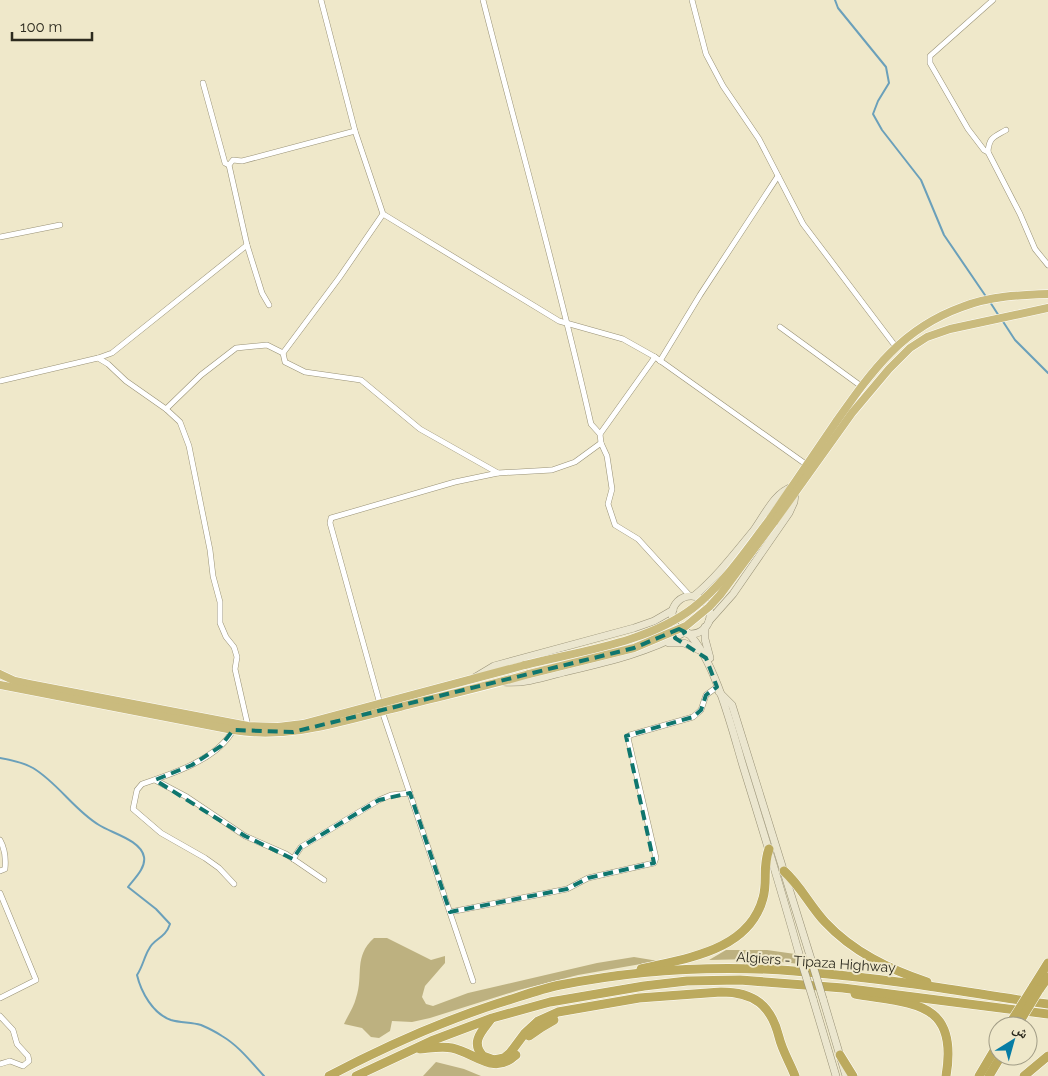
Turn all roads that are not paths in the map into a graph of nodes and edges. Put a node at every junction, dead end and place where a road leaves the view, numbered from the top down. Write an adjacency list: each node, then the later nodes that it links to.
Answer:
1 (321, 0): 7 (street)
2 (483, 0): 19 (street)
3 (692, 0): 10 (street)
4 (993, 0): 8 (street)
5 (203, 83): 9 (street)
6 (1006, 130): 8 (street)
7 (355, 132): 9 (street); 11 (street)
8 (988, 152): 15 (street)
9 (229, 163): 14 (street)
10 (778, 176): 21 (street); 24 (street)
11 (384, 214): 19 (street); 22 (street)
12 (60, 224): 13 (street)
13 (0, 237)
14 (247, 245): 17 (street); 23 (street)
15 (1048, 265)
16 (1048, 294): 21 (highway)
17 (269, 305)
18 (1048, 308): 32 (highway)
19 (568, 324): 24 (street); 28 (street)
20 (780, 327): 26 (street)
21 (896, 346): 26 (highway)
22 (283, 353): 27 (street); 31 (street)
23 (98, 358): 25 (street); 27 (street)
24 (658, 359): 28 (street); 30 (street)
25 (0, 381)
26 (861, 386): 30 (highway)
27 (166, 409): 47 (street)
28 (600, 434): 29 (street)
29 (602, 443): 31 (street); 34 (street)
30 (807, 465): 32 (highway)
31 (498, 473): 46 (street)
32 (794, 490): 33 (highway); 34 (main road); 36 (main road)
33 (772, 521): 42 (highway, bridge); 43 (highway, bridge)
34 (692, 596): 35 (main road); 36 (main road)
35 (673, 610): 37 (main road); 42 (main road)
36 (707, 624): 37 (main road); 40 (main road)
37 (686, 633): 38 (main road); 39 (main road)
38 (661, 644): 39 (main road); 43 (main road)
39 (706, 658): 40 (main road)
40 (712, 671): 45 (main road)
41 (0, 674): 47 (highway)
42 (474, 678): 46 (highway)
43 (501, 682): 46 (highway)
44 (0, 685): 48 (highway)
45 (718, 689): 52 (main road); 55 (main road); 59 (street)
46 (381, 707): 47 (highway); 48 (highway); 50 (street)
47 (248, 726)
48 (233, 730): 49 (street)
49 (155, 780): 53 (street); 57 (street)
50 (410, 793): 53 (street); 59 (street)
51 (0, 840): 54 (street)
52 (768, 849): 61 (highway); 83 (main road, bridge)
53 (293, 859): 56 (street)
54 (0, 871)
55 (784, 871): 66 (highway); 75 (main road, bridge)
56 (324, 880)
57 (234, 884)
58 (0, 893): 67 (street)
59 (450, 912): 63 (street)
60 (1048, 963): 65 (highway)
61 (609, 977): 66 (highway, Algiers - Tipaza Highway); 80 (highway, Algiers - Tipaza Highway)
62 (1048, 977): 65 (highway)
63 (473, 982)
64 (823, 986): 69 (highway, Algiers - Tipaza Highway); 72 (highway, Algiers - Tipaza Highway); 79 (highway)
65 (1036, 988): 71 (highway, bridge)
66 (989, 997): 68 (highway)
67 (0, 998)
68 (1048, 1003)
69 (1048, 1014)
70 (0, 1016): 78 (street)
71 (1018, 1016)
72 (492, 1018): 73 (highway); 74 (highway, Algiers - Tipaza Highway)
73 (779, 1036): 74 (highway); 82 (highway)
74 (411, 1050): 81 (highway, Algiers - Tipaza Highway)
75 (840, 1055): 84 (main road); 85 (highway)
76 (1048, 1056): 88 (highway)
77 (988, 1061): 87 (highway)
78 (0, 1064)
79 (946, 1072): 86 (highway)
80 (329, 1076)
81 (356, 1076)
82 (795, 1076)
83 (836, 1076)
84 (846, 1076)
85 (853, 1076)
86 (941, 1076)
87 (979, 1076)
88 (1024, 1076)

